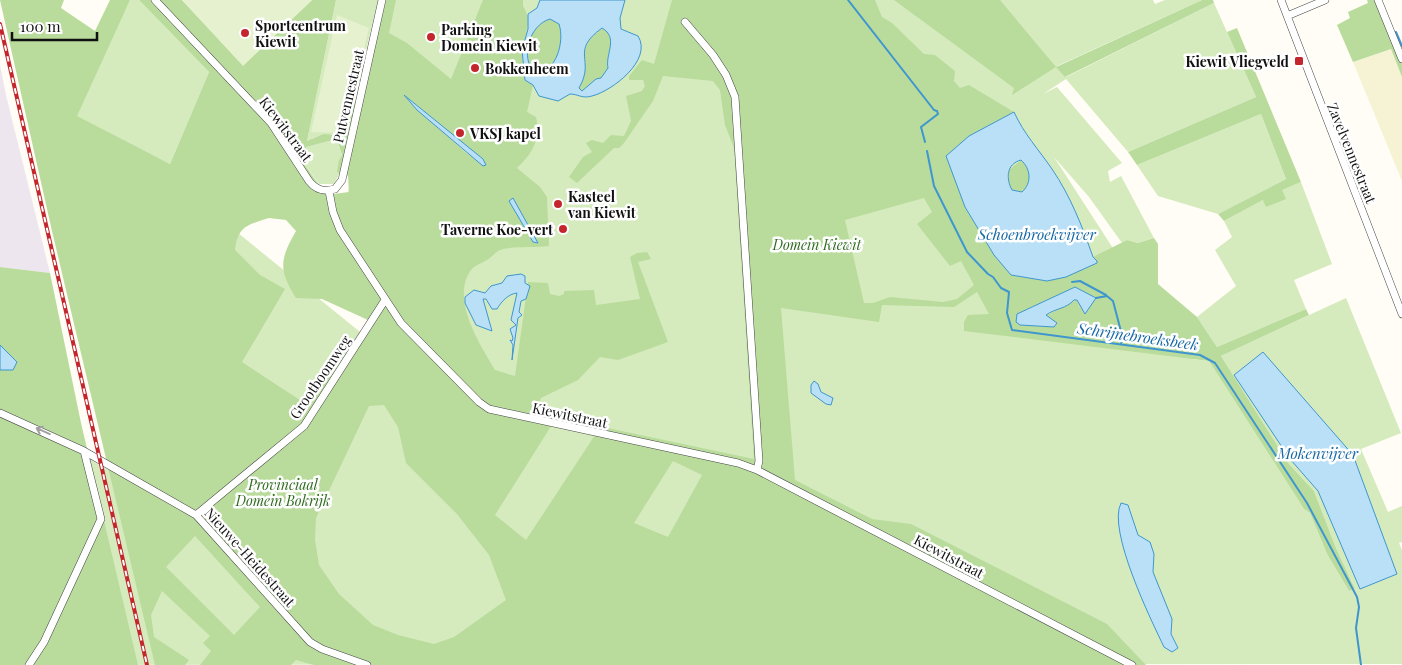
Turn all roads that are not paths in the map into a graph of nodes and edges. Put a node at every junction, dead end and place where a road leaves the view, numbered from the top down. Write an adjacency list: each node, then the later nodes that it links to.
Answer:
1 (155, 0): 9 (street, Kiewitstraat)
2 (382, 0): 9 (street, Putvennestraat)
3 (1280, 0): 6 (street, Zavelvennestraat)
4 (1325, 0): 6 (street)
5 (1378, 0): 8 (street)
6 (1287, 16): 11 (street, Zavelvennestraat)
7 (686, 22): 14 (street)
8 (1402, 59)
9 (329, 191): 10 (street, Kiewitstraat)
10 (385, 300): 14 (street, Kiewitstraat); 15 (street, Grootboomweg)
11 (1402, 314)
12 (0, 413): 13 (street, Nieuwe-Heidestraat, one-way to 12)
13 (84, 451): 15 (street, Nieuwe-Heidestraat); 16 (street)
14 (757, 470): 18 (street, Kiewitstraat)
15 (196, 515): 17 (street, Nieuwe-Heidestraat)
16 (29, 665)
17 (367, 665)
18 (1132, 665)

